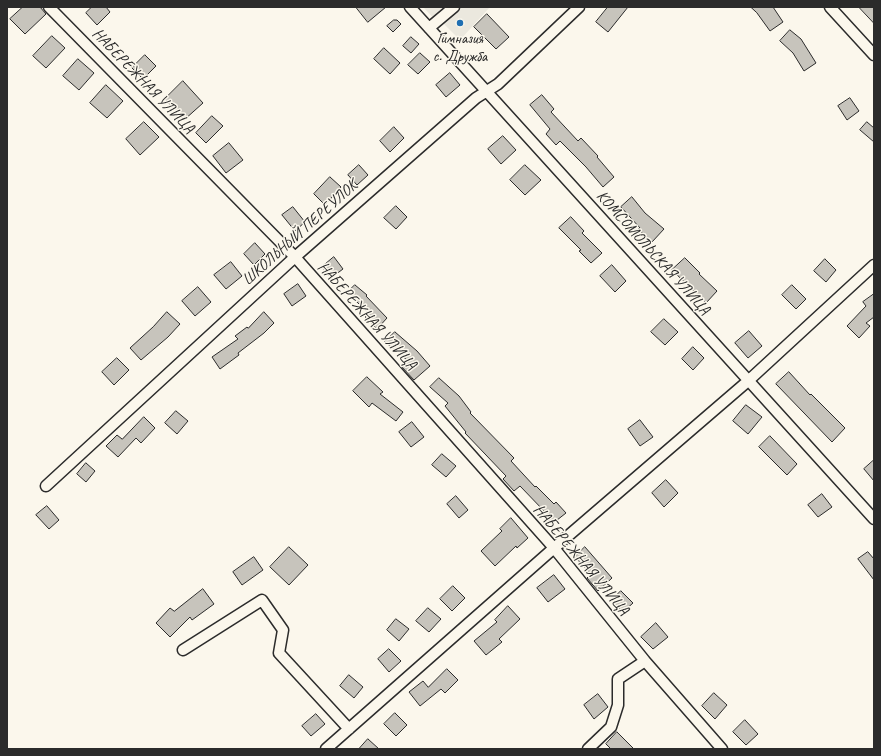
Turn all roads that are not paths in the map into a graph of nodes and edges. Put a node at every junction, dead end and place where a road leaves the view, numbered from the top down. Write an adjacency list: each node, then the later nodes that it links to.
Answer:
1 (49, 7): 9 (street, НАБЕРЕЖНАЯ УЛИЦА)
2 (410, 7): 6 (street, КОМСОМОЛЬСКАЯ УЛИЦА)
3 (454, 7): 6 (street)
4 (578, 7): 8 (street, ШКОЛЬНЫЙ ПЕРЕУЛОК)
5 (830, 7): 7 (street)
6 (429, 28): 8 (street, КОМСОМОЛЬСКАЯ УЛИЦА)
7 (874, 55)
8 (487, 91): 9 (street, ШКОЛЬНЫЙ ПЕРЕУЛОК); 11 (street, КОМСОМОЛЬСКАЯ УЛИЦА)
9 (295, 258): 12 (street, ШКОЛЬНЫЙ ПЕРЕУЛОК); 14 (street, НАБЕРЕЖНАЯ УЛИЦА)
10 (874, 265): 11 (street)
11 (748, 381): 13 (street, КОМСОМОЛЬСКАЯ УЛИЦА); 14 (street)
12 (46, 486)
13 (874, 519)
14 (554, 548): 16 (street, НАБЕРЕЖНАЯ УЛИЦА); 17 (street)
15 (183, 650): 17 (street)
16 (645, 661): 19 (street); 20 (street, НАБЕРЕЖНАЯ УЛИЦА)
17 (349, 729): 18 (street)
18 (326, 749)
19 (588, 749)
20 (722, 749)

